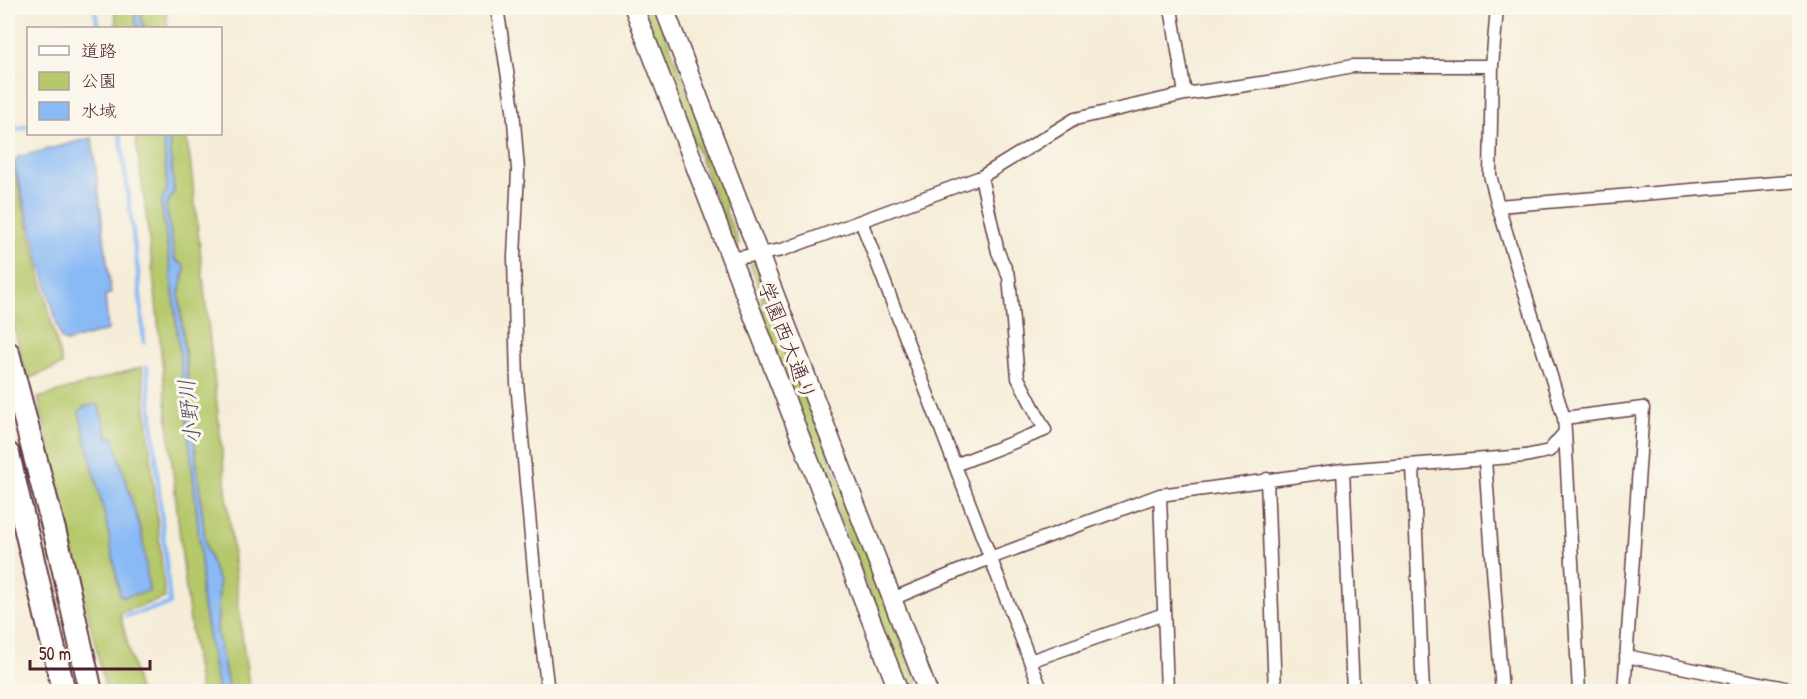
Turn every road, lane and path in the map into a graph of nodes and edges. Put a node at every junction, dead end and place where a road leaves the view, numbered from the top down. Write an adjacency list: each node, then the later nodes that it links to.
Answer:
1 (497, 8): 32 (street)
2 (634, 8): 13 (main road, 学園西大通り)
3 (664, 8): 12 (main road, 学園西大通り)
4 (1172, 8): 7 (street)
5 (1497, 8): 6 (street)
6 (1492, 66): 7 (street); 10 (street)
7 (1185, 94): 8 (street)
8 (981, 177): 11 (street); 19 (street)
9 (1800, 182): 10 (street)
10 (1498, 206): 15 (street)
11 (861, 221): 12 (street); 19 (street)
12 (760, 253): 13 (street); 25 (main road, 学園西大通り)
13 (731, 259): 33 (main road, 学園西大通り)
14 (8, 352): 31 (highway)
15 (1564, 418): 16 (street); 27 (street)
16 (1565, 432): 18 (street); 41 (street)
17 (8, 454): 30 (highway)
18 (1485, 460): 20 (street); 40 (street)
19 (955, 465): 24 (street)
20 (1413, 466): 21 (street); 39 (street)
21 (1343, 470): 22 (street); 38 (street)
22 (1267, 479): 23 (street); 37 (street)
23 (1160, 495): 24 (street); 26 (street)
24 (990, 558): 25 (street); 28 (street)
25 (892, 599): 34 (main road, 学園西大通り)
26 (1164, 614): 28 (street); 36 (street)
27 (1626, 656): 29 (street); 42 (street)
28 (1030, 661): 35 (street)
29 (1800, 690)
30 (64, 692)
31 (91, 692)
32 (548, 692)
33 (898, 692)
34 (928, 692)
35 (1042, 692)
36 (1167, 692)
37 (1275, 692)
38 (1353, 692)
39 (1423, 692)
40 (1502, 692)
41 (1579, 692)
42 (1624, 692)

